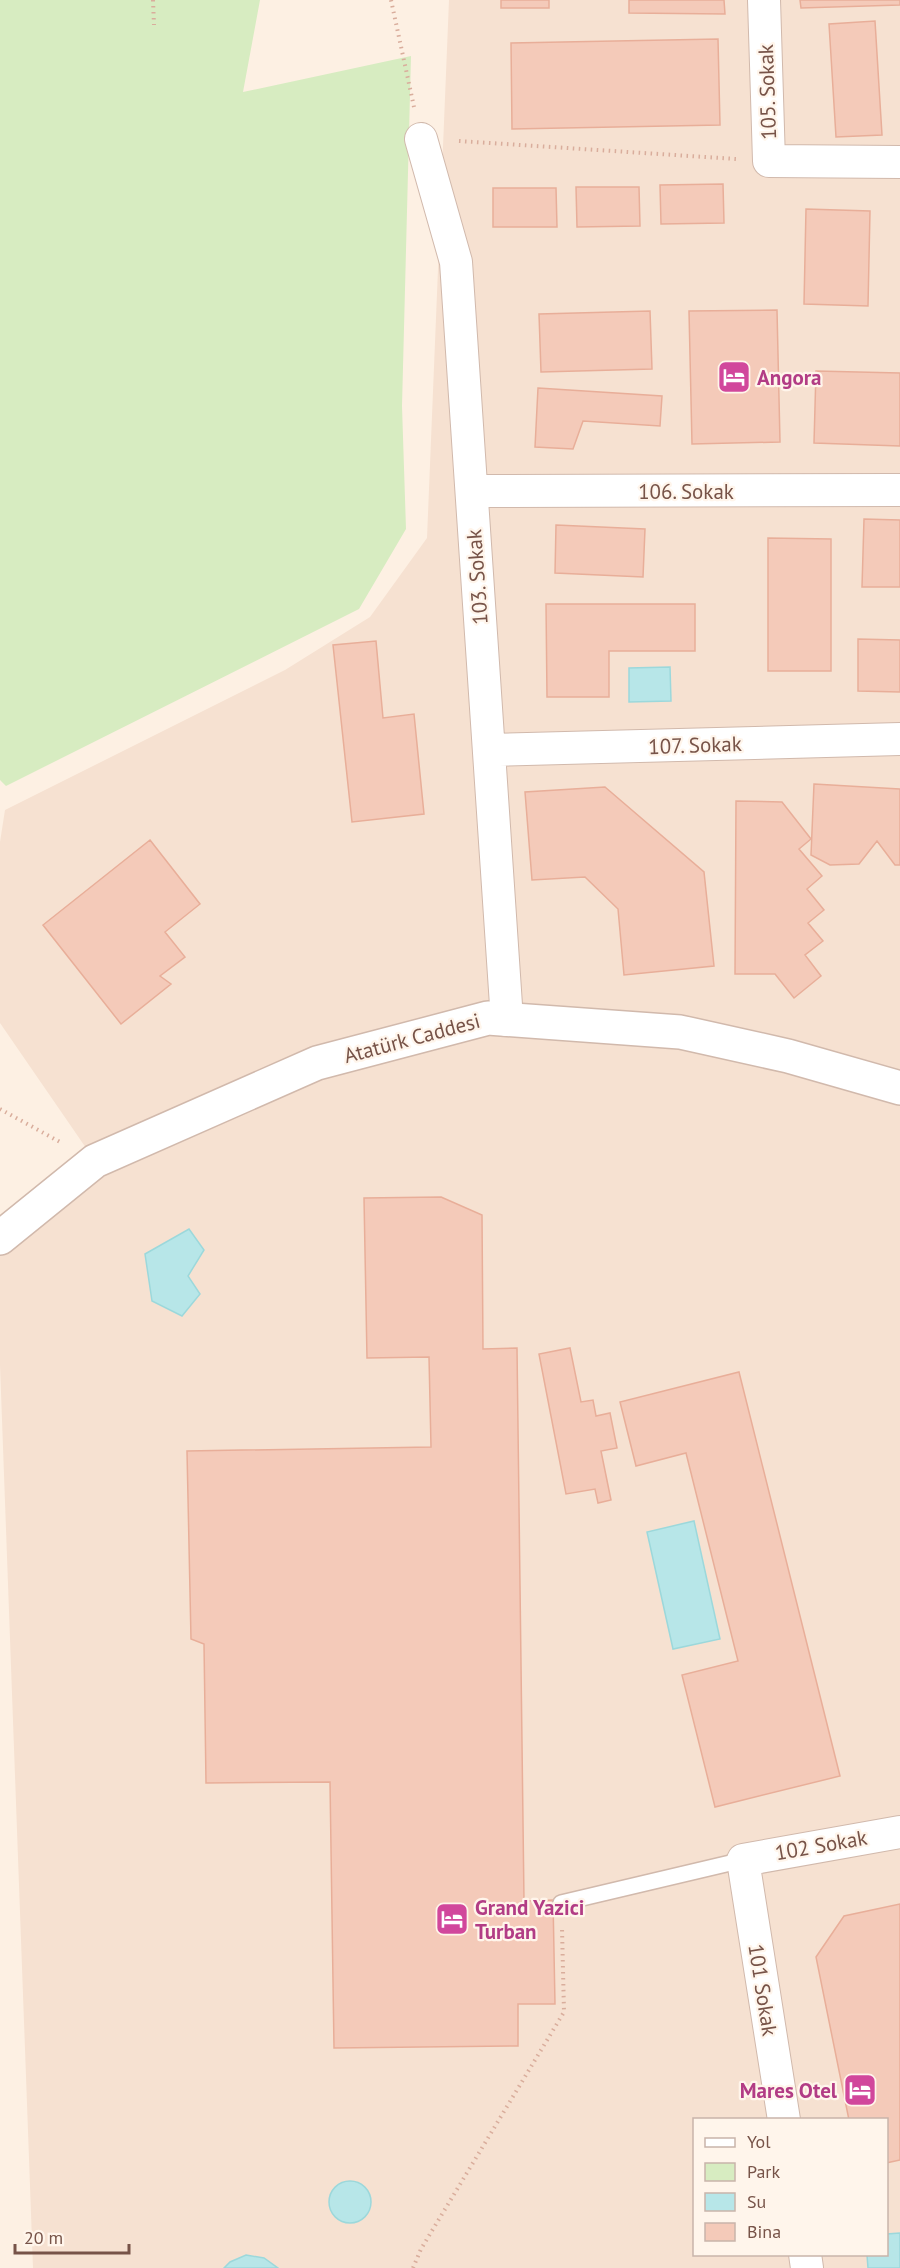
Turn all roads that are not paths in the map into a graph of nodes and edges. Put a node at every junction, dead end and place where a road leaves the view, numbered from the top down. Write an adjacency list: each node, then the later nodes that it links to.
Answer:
1 (764, 0): 3 (street, 105. Sokak)
2 (421, 139): 5 (street, 103. Sokak)
3 (900, 162)
4 (900, 490): 5 (street, 106. Sokak)
5 (471, 491): 7 (street, 103. Sokak)
6 (900, 740): 7 (street, 107. Sokak)
7 (489, 750): 8 (street, 103. Sokak)
8 (507, 1020): 9 (street, Atatürk Caddesi); 10 (street, Atatürk Caddesi)
9 (900, 1088)
10 (0, 1238)
11 (900, 1832): 12 (street, 102 Sokak)
12 (743, 1860): 13 (lane); 14 (street, 101 Sokak)
13 (561, 1903)
14 (784, 2118)

